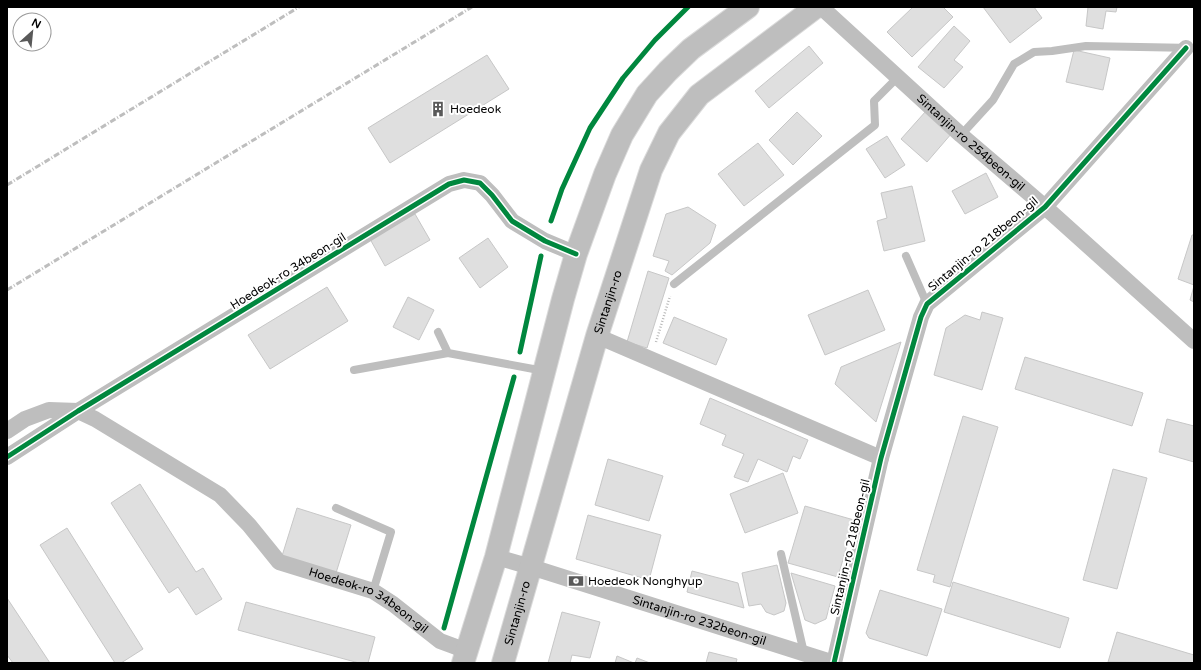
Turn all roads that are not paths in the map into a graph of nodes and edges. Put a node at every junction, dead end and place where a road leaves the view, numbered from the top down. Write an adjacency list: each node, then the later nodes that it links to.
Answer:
1 (726, 7): 6 (main road)
2 (748, 7): 6 (main road)
3 (816, 7): 15 (main road, Sintanjin-ro)
4 (821, 7): 7 (street, Sintanjin-ro 254beon-gil)
5 (1190, 48): 8 (lane); 9 (street, Sintanjin-ro 218beon-gil)
6 (691, 49): 10 (main road)
7 (898, 78): 8 (street, Sintanjin-ro 254beon-gil); 12 (lane)
8 (960, 135): 9 (street, Sintanjin-ro 254beon-gil)
9 (1045, 206): 13 (street, Sintanjin-ro 218beon-gil); 16 (street, Sintanjin-ro 254beon-gil)
10 (576, 254): 19 (main road); 20 (street, Hoedeok-ro 34beon-gil)
11 (906, 256): 13 (lane)
12 (674, 284)
13 (927, 304): 23 (street, Sintanjin-ro 218beon-gil)
14 (438, 332): 17 (lane)
15 (597, 336): 23 (street); 27 (main road, Sintanjin-ro)
16 (1194, 341)
17 (448, 353): 18 (lane); 19 (lane)
18 (354, 370)
19 (544, 371): 26 (main road)
20 (78, 411): 21 (street); 22 (street, Hoedeok-ro 34beon-gil); 28 (street, Hoedeok-ro 34beon-gil)
21 (7, 431)
22 (7, 457)
23 (881, 458): 32 (street, Sintanjin-ro 218beon-gil)
24 (336, 508): 28 (lane)
25 (781, 554): 29 (lane)
26 (496, 557): 27 (street, Sintanjin-ro 232beon-gil); 30 (main road)
27 (532, 567): 29 (street, Sintanjin-ro 232beon-gil); 31 (main road, Sintanjin-ro)
28 (373, 591): 30 (street, Hoedeok-ro 34beon-gil)
29 (804, 653): 32 (street, Sintanjin-ro 232beon-gil)
30 (465, 657)
31 (503, 663)
32 (834, 663)

